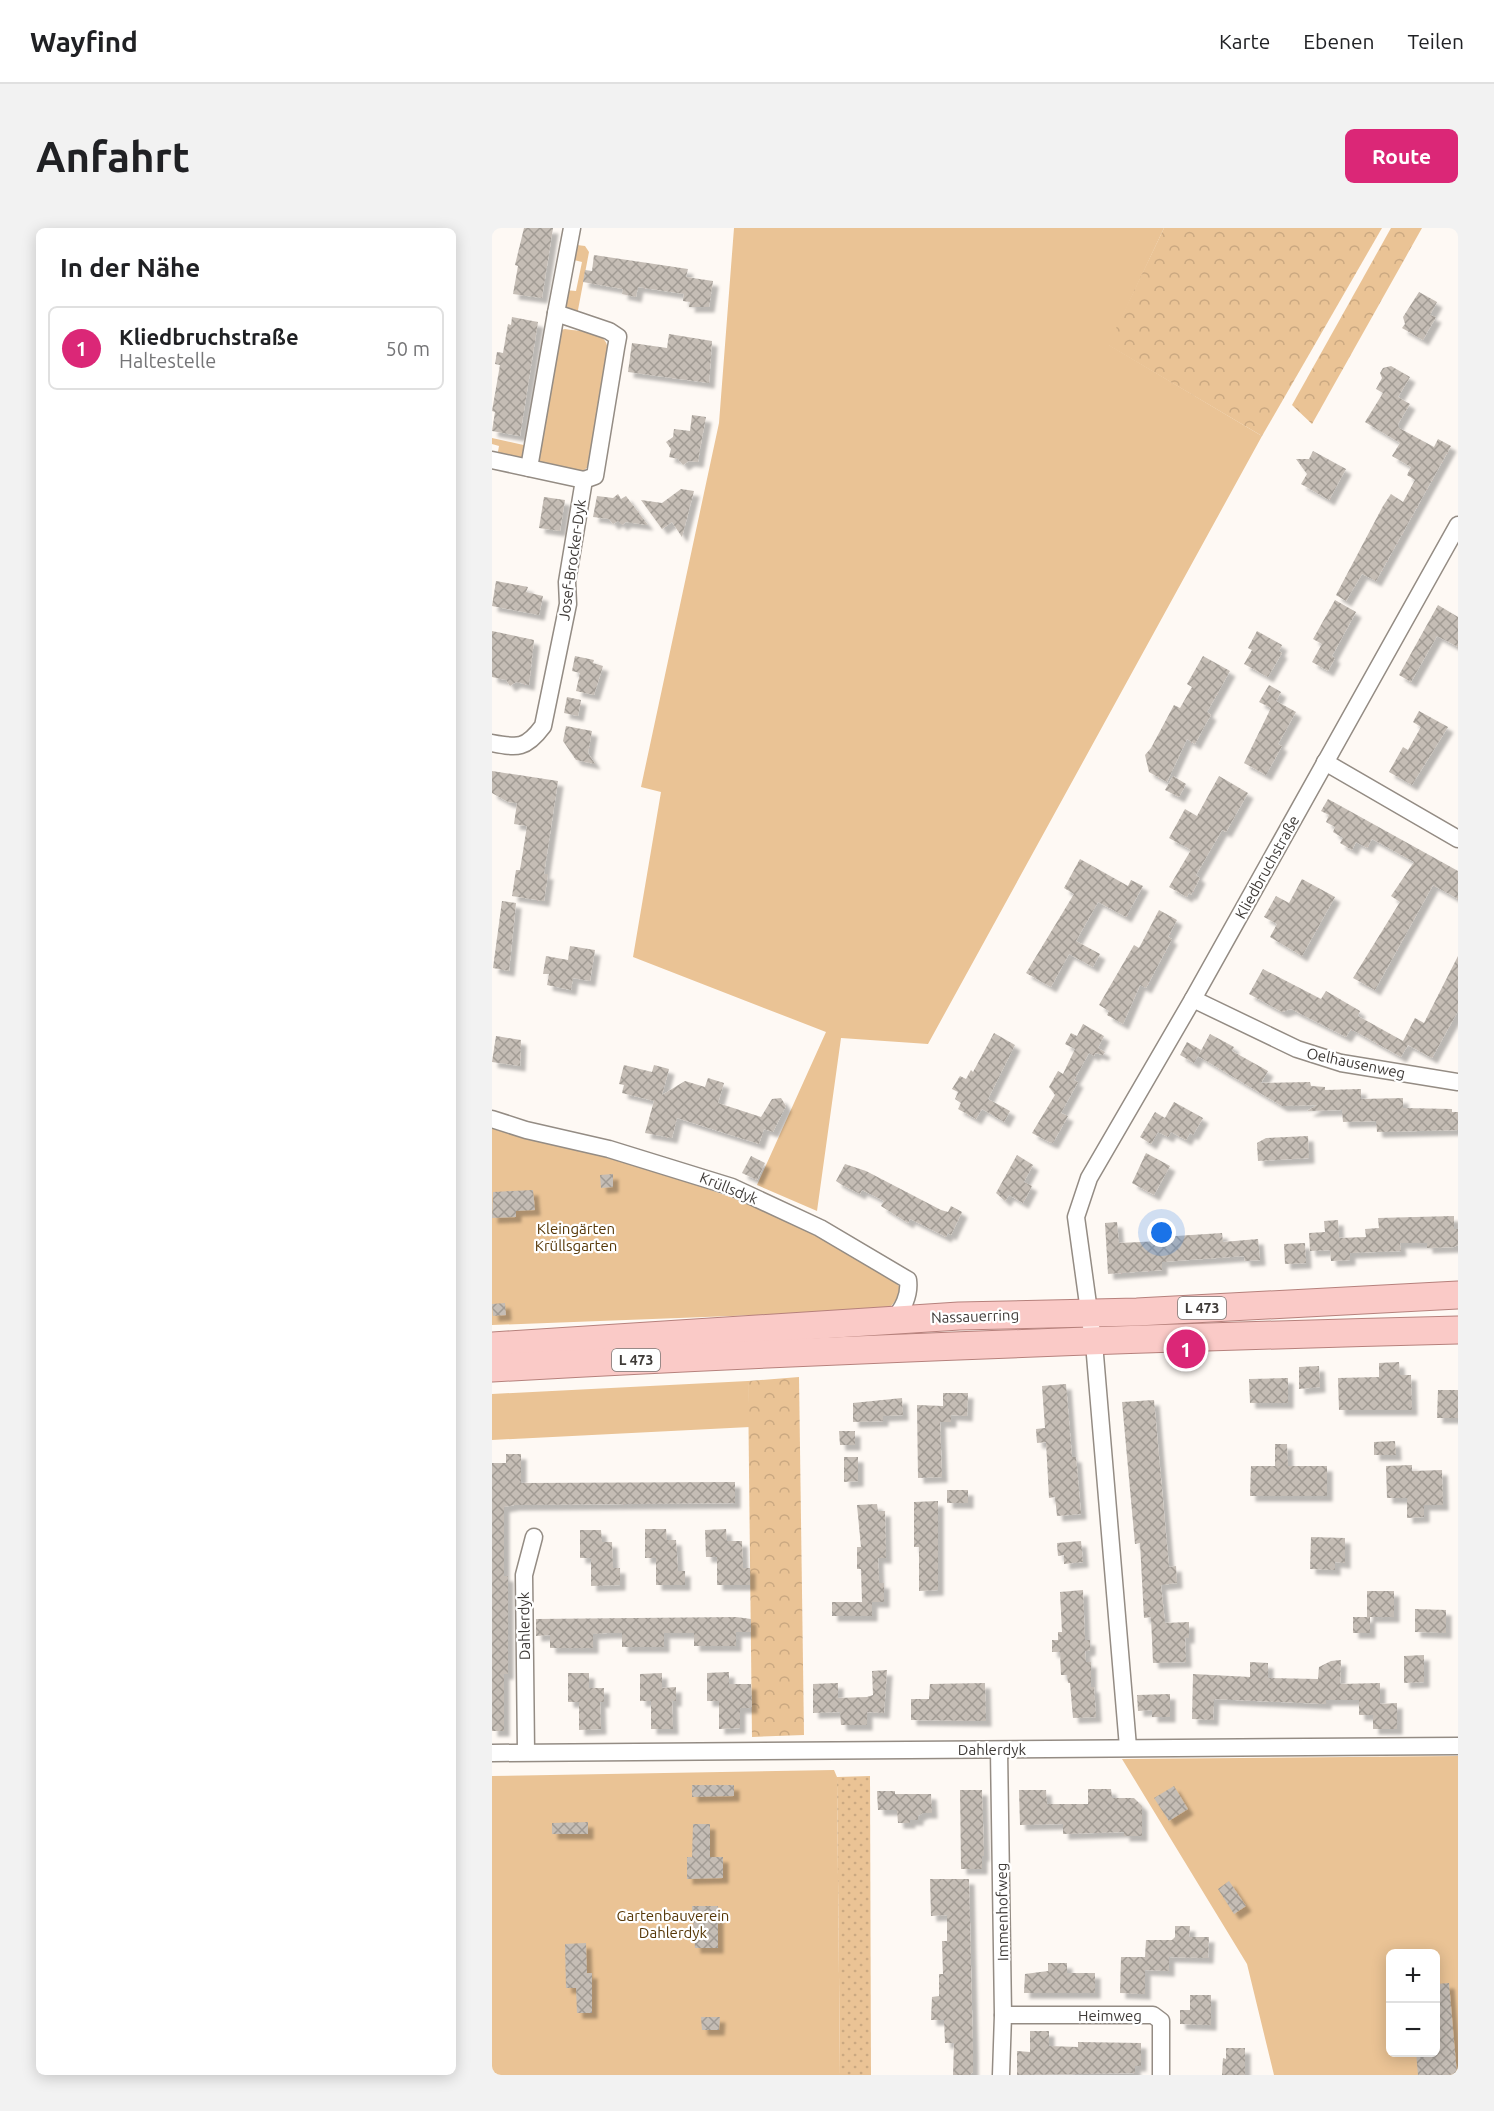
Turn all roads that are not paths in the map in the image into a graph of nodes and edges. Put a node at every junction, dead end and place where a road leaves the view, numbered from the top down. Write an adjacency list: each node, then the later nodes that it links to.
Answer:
1 (572, 228): 2 (street)
2 (556, 313): 4 (street); 5 (street, Josef-Brocker-Dyk)
3 (492, 460): 4 (street)
4 (529, 468): 5 (street)
5 (584, 480): 7 (street, Josef-Brocker-Dyk)
6 (1458, 525): 8 (street, Kliedbruchstraße)
7 (492, 743)
8 (1325, 762): 9 (street); 10 (street, Kliedbruchstraße)
9 (1458, 839)
10 (1193, 999): 11 (street, Oelhausenweg); 14 (street, Kliedbruchstraße)
11 (1458, 1082)
12 (492, 1119): 15 (street, Krüllsdyk)
13 (1458, 1295): 14 (main road, Nassauerring / L 473)
14 (1088, 1313): 15 (main road, Nassauerring / L 473); 17 (street, Kliedbruchstraße)
15 (892, 1320): 18 (main road, Nassauerring / L 473)
16 (1458, 1330): 17 (main road, Nassauerring / L 473)
17 (1093, 1339): 19 (main road, Nassauerring / L 473); 22 (street, Kliedbruchstraße)
18 (492, 1347)
19 (492, 1368)
20 (534, 1537): 25 (street, Dahlerdyk)
21 (1458, 1746): 22 (street, Dahlerdyk)
22 (1128, 1747): 23 (street, Dahlerdyk)
23 (999, 1750): 25 (street, Dahlerdyk); 26 (street, Immenhofweg)
24 (492, 1752): 25 (street, Dahlerdyk)
25 (526, 1752)
26 (1003, 2015): 27 (street, Immenhofweg); 28 (street, Heimweg)
27 (1001, 2075)
28 (1161, 2075)

